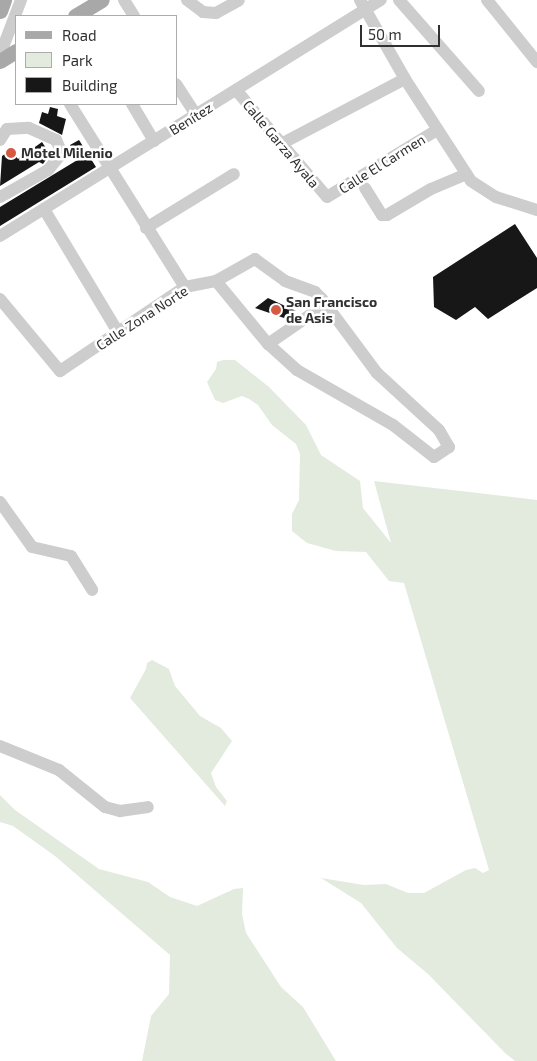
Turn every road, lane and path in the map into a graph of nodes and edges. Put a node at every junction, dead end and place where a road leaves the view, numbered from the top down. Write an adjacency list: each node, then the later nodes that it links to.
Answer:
1 (4, 0): 11 (main road)
2 (21, 0): 12 (street)
3 (102, 0): 13 (main road)
4 (124, 0): 14 (street)
5 (187, 0): 6 (street)
6 (239, 0)
7 (381, 0): 10 (street, Benítez)
8 (399, 0): 25 (street)
9 (487, 0): 21 (street)
10 (363, 5): 22 (street, Calle El Carmen); 24 (street, Benítez)
11 (0, 11)
12 (17, 15)
13 (79, 15)
14 (133, 15)
15 (15, 19): 16 (street)
16 (8, 34): 17 (street); 19 (street)
17 (0, 46)
18 (15, 52): 20 (main road)
19 (0, 55)
20 (0, 61)
21 (537, 62)
22 (405, 79): 30 (street, Calle El Carmen); 32 (street)
23 (178, 87): 28 (street)
24 (236, 90): 28 (street, Benítez); 32 (street, Calle Garza Ayala)
25 (479, 91)
26 (71, 105): 33 (street)
27 (133, 105): 31 (street)
28 (196, 115): 31 (street, Benítez)
29 (2, 130): 37 (street)
30 (437, 130): 35 (street); 38 (street, Calle El Carmen)
31 (154, 141): 33 (street, Benítez)
32 (281, 144): 38 (street, Calle Garza Ayala)
33 (109, 169): 39 (street, Benítez); 41 (street)
34 (234, 174): 41 (street)
35 (466, 174): 36 (street); 40 (street)
36 (365, 188)
37 (0, 197)
38 (326, 197)
39 (44, 209): 42 (street, Benítez); 48 (street)
40 (537, 210)
41 (146, 228): 44 (street)
42 (0, 236)
43 (216, 281): 44 (street, Calle Zona Norte); 46 (street, Calle Zona Norte); 49 (street)
44 (185, 287): 48 (street, Calle Zona Norte)
45 (0, 299): 47 (street)
46 (326, 304): 49 (street); 49 (street)
47 (5, 317): 48 (street, Calle Zona Norte)
48 (118, 332)
49 (268, 344)
50 (0, 502): 51 (street)
51 (92, 590)
52 (0, 746): 53 (street)
53 (148, 807)

